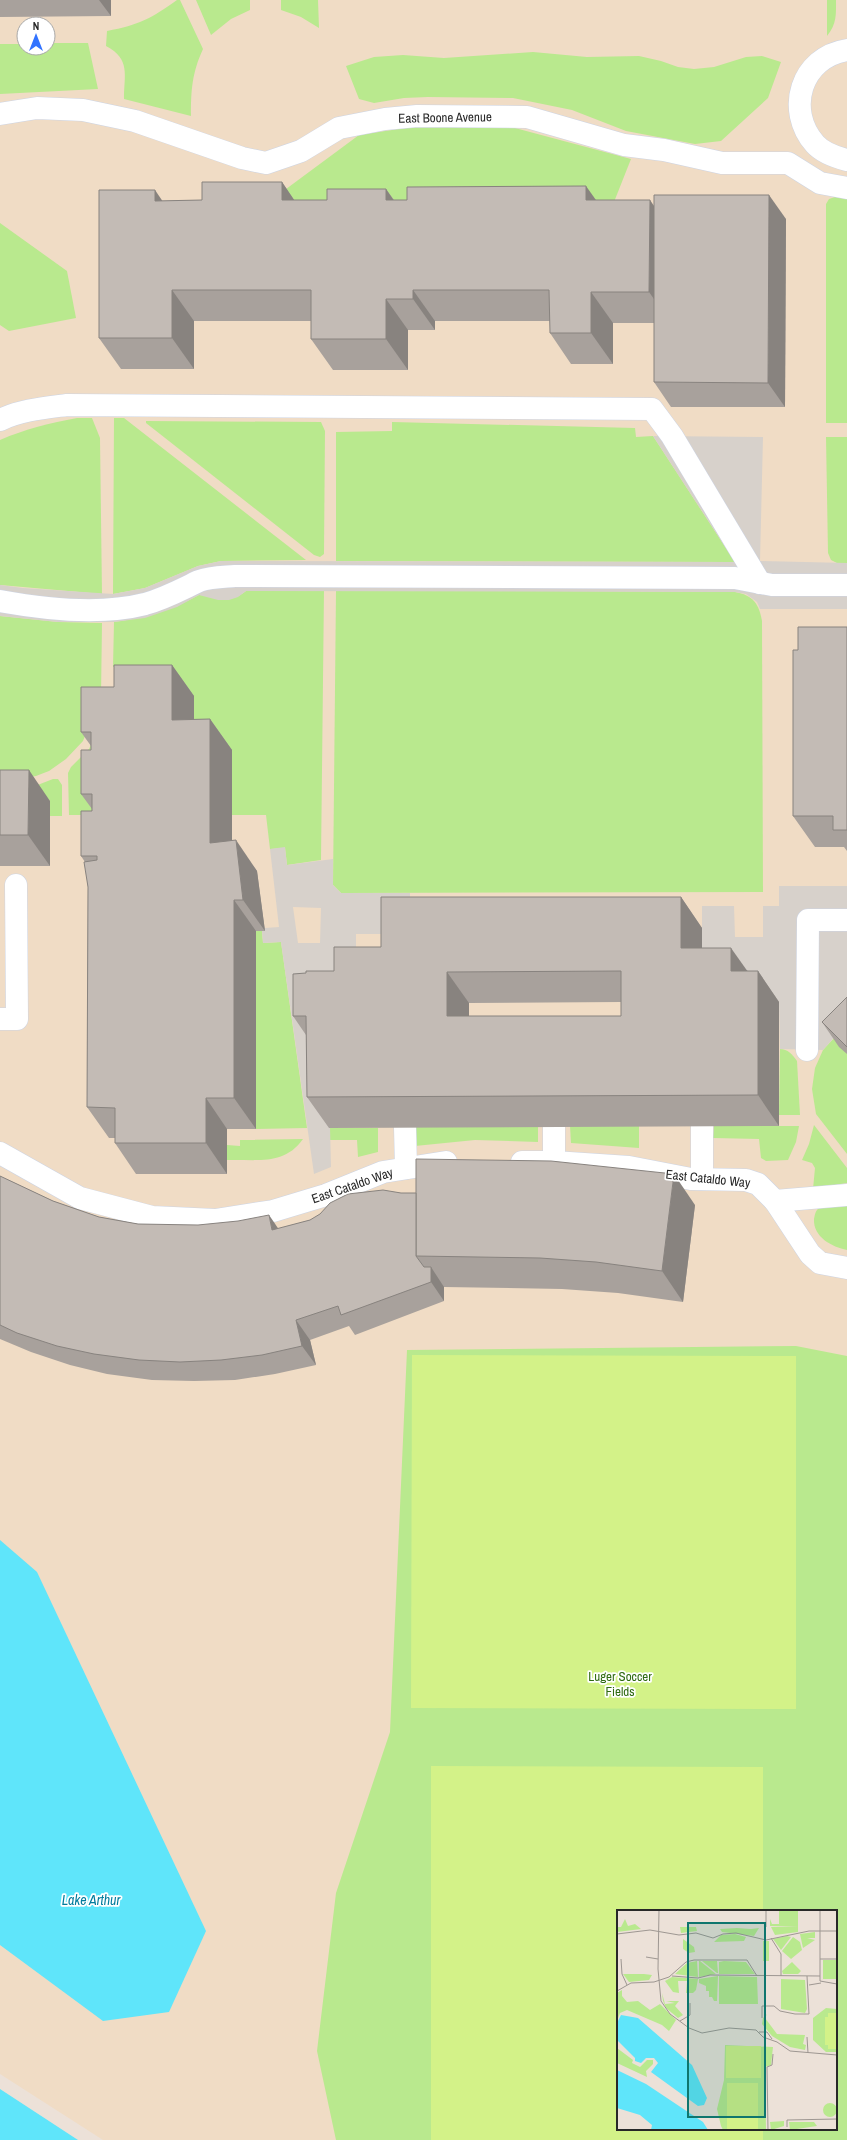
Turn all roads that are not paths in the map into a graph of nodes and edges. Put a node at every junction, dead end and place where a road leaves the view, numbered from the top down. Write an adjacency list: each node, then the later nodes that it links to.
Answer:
1 (847, 50): 3 (street)
2 (0, 114): 4 (street, East Boone Avenue)
3 (847, 160)
4 (847, 188)
5 (0, 420): 6 (street)
6 (760, 583): 7 (street); 8 (street)
7 (847, 585)
8 (0, 601)
9 (16, 885): 11 (street)
10 (847, 920): 12 (street)
11 (0, 1018)
12 (807, 1050)
13 (554, 1126): 19 (street)
14 (702, 1126): 21 (street)
15 (405, 1127): 20 (street)
16 (0, 1153): 20 (street, East Cataldo Way)
17 (468, 1162): 20 (street, East Cataldo Way)
18 (500, 1162): 19 (street, East Cataldo Way)
19 (554, 1162): 21 (street, East Cataldo Way)
20 (406, 1168)
21 (702, 1179): 23 (street, East Cataldo Way)
22 (847, 1195): 23 (street)
23 (775, 1201): 24 (street, East Cataldo Way)
24 (847, 1268)

